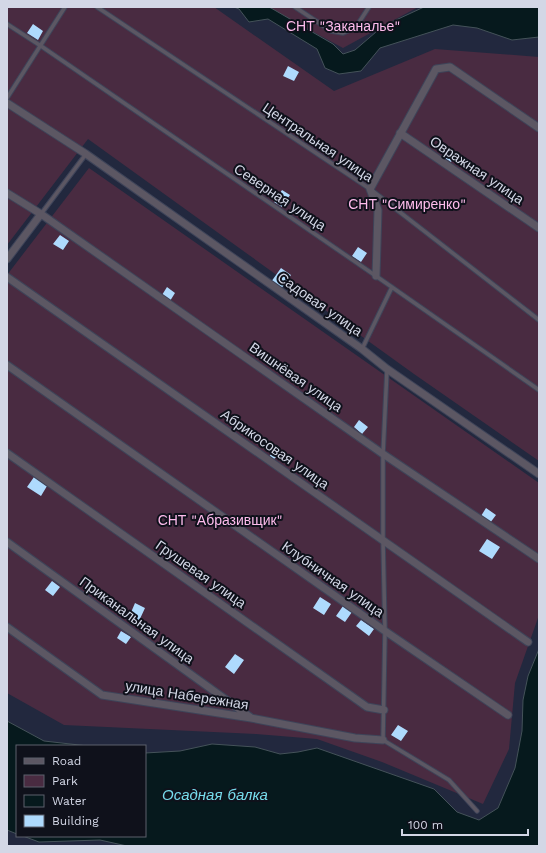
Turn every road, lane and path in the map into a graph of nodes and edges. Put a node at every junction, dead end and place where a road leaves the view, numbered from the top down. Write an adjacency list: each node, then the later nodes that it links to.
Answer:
1 (65, 7): 6 (lane)
2 (97, 7): 12 (lane, Центральная улица)
3 (295, 7): 4 (lane)
4 (369, 7)
5 (7, 24): 6 (lane, Северная улица)
6 (41, 46): 7 (lane); 17 (lane, Северная улица)
7 (7, 98)
8 (7, 103): 11 (street, Садовая улица)
9 (539, 128): 10 (street)
10 (400, 133): 12 (street); 15 (street, Овражная улица)
11 (86, 154): 14 (lane); 21 (street, Садовая улица)
12 (370, 189): 17 (street); 20 (lane, Центральная улица)
13 (7, 193): 14 (street, Вишнёвая улица)
14 (41, 214): 16 (street); 26 (street, Вишнёвая улица)
15 (539, 228)
16 (7, 259)
17 (376, 276): 19 (lane, Северная улица)
18 (7, 277): 28 (street, Абрикосовая улица)
19 (392, 287): 21 (lane); 24 (lane, Северная улица)
20 (539, 320)
21 (362, 349): 23 (street, Садовая улица)
22 (7, 365): 32 (street, Клубничная улица)
23 (387, 369): 26 (lane); 27 (street, Садовая улица)
24 (539, 390)
25 (7, 453): 34 (street, Грушевая улица)
26 (383, 454): 28 (lane); 30 (street, Вишнёвая улица)
27 (539, 474)
28 (383, 540): 32 (lane); 33 (street, Абрикосовая улица)
29 (7, 542): 36 (street, Приканальная улица)
30 (539, 559)
31 (7, 627): 36 (street, улица Набережная)
32 (385, 631): 34 (lane); 35 (street, Клубничная улица)
33 (528, 642)
34 (384, 710): 37 (lane)
35 (508, 715)
36 (251, 718): 37 (street, улица Набережная)
37 (383, 740): 38 (lane)
38 (477, 811)

